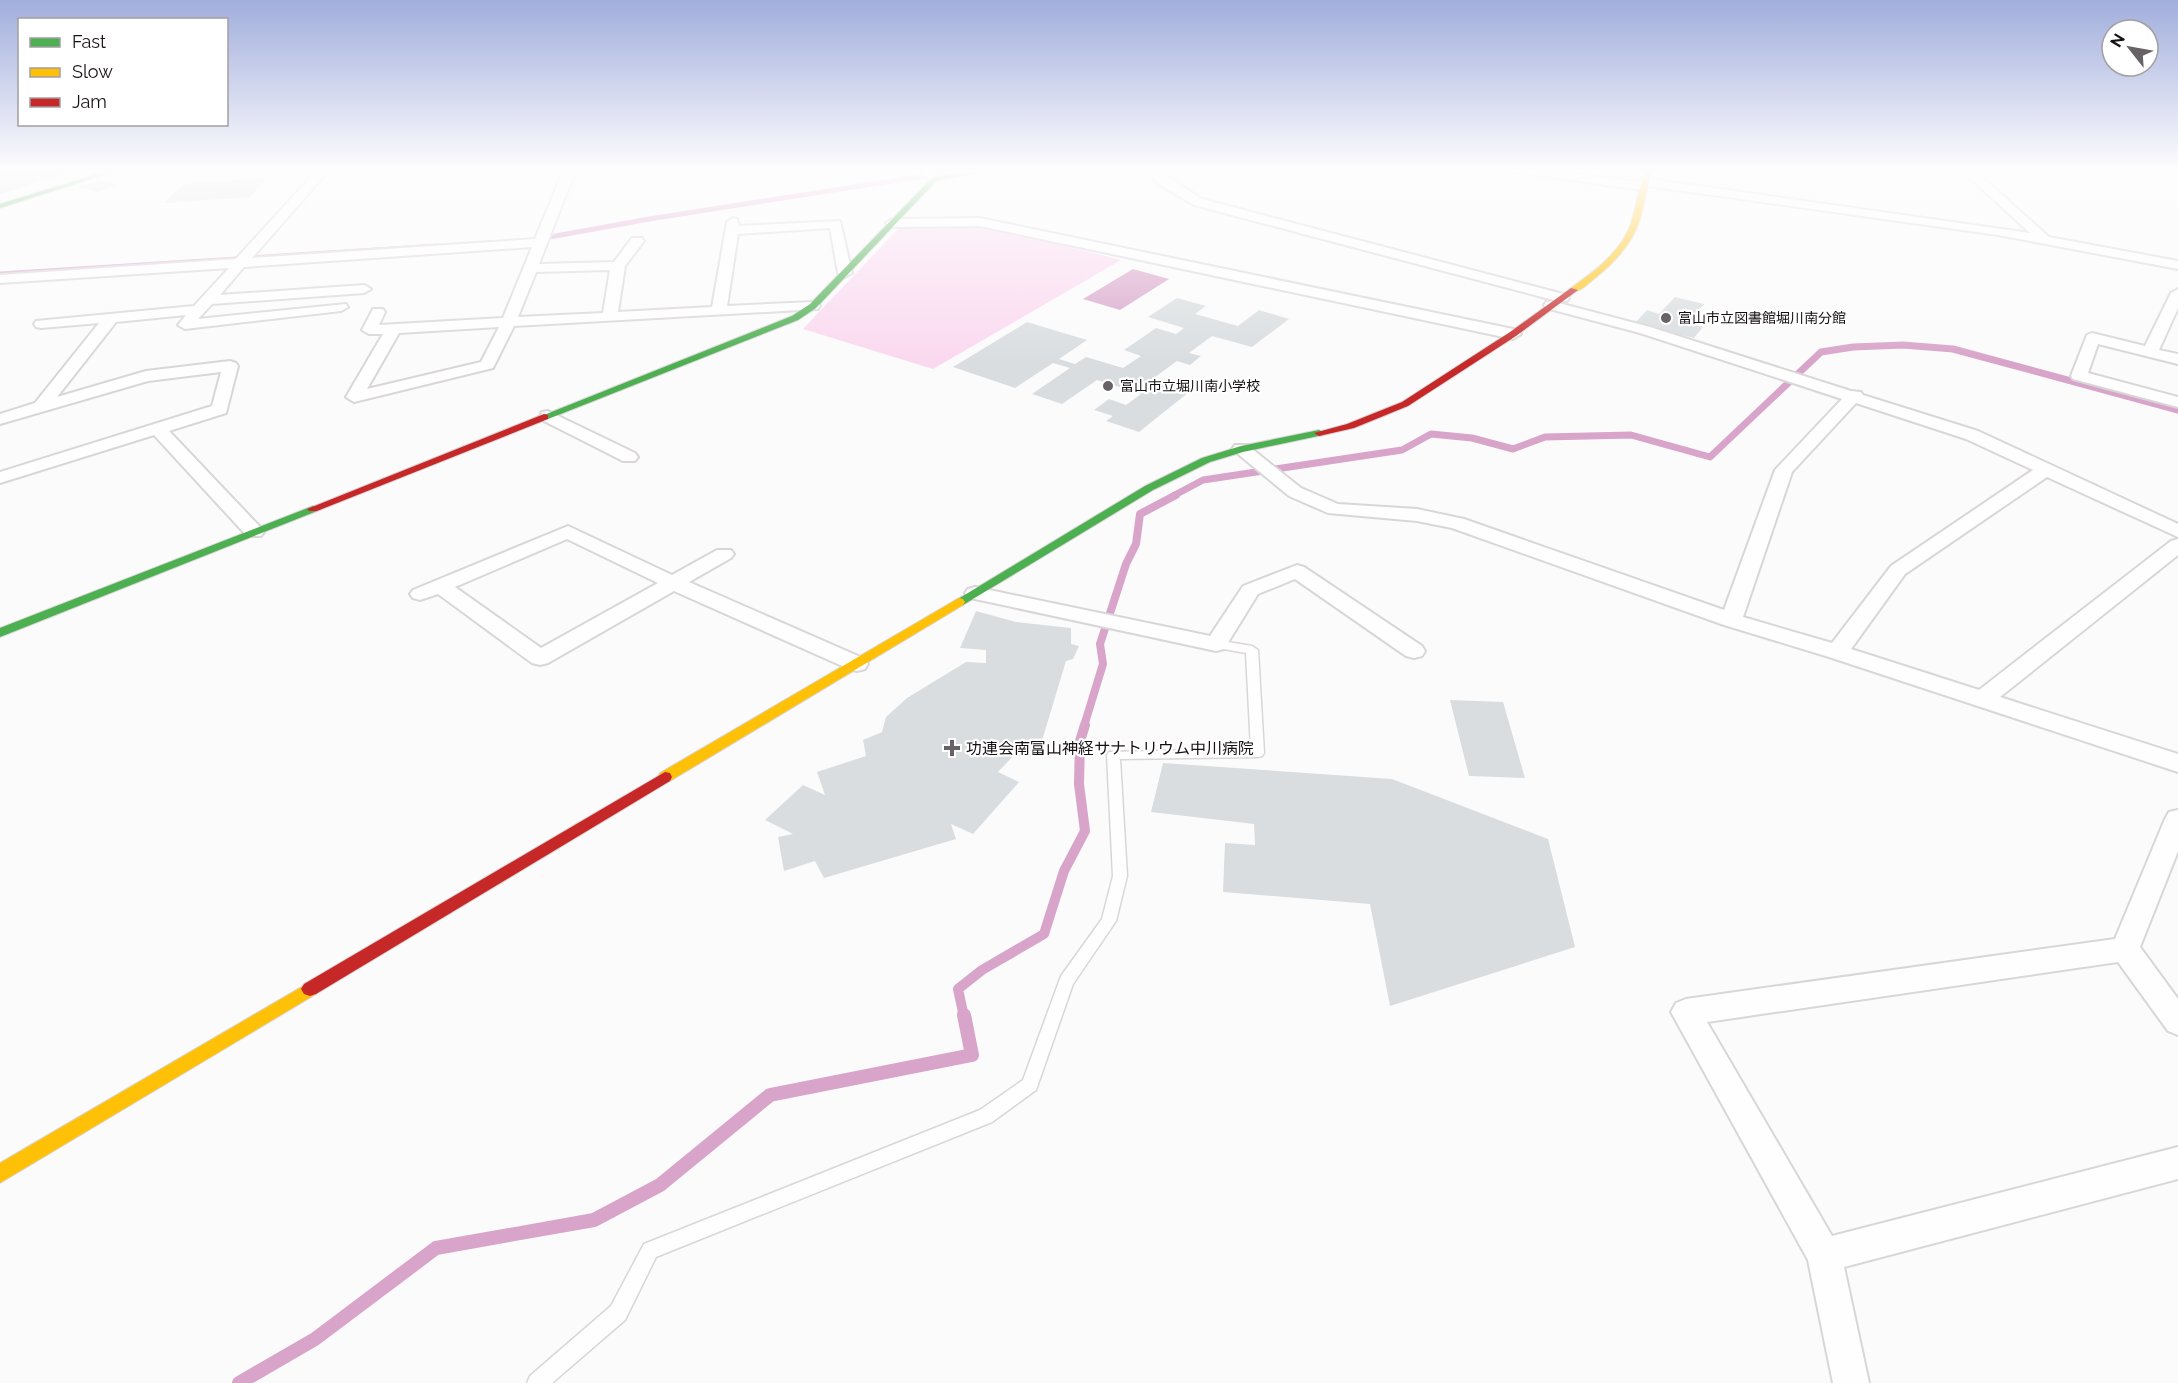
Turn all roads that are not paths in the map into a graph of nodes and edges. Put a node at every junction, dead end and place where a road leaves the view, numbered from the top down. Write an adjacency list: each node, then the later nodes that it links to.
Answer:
1 (266, 234): 15 (street)
2 (542, 234): 13 (street)
3 (732, 234): 28 (street)
4 (838, 234): 19 (street)
5 (883, 234): 19 (street)
6 (1035, 234): 35 (street)
7 (1312, 234): 24 (street)
8 (1630, 234): 24 (street)
9 (2004, 234): 11 (street)
10 (2038, 234): 11 (street)
11 (2044, 239): 16 (street)
12 (637, 241): 17 (street)
13 (538, 243): 14 (street); 18 (street)
14 (336, 257): 15 (street); 22 (street)
15 (238, 264): 20 (street); 25 (street)
16 (2178, 265)
17 (618, 266): 18 (street); 30 (street)
18 (529, 268): 32 (street)
19 (845, 273): 26 (street)
20 (0, 279)
21 (364, 288): 22 (street)
22 (317, 292): 25 (street)
23 (2178, 293): 36 (street)
24 (1556, 301): 35 (street); 38 (street)
25 (203, 305): 27 (street); 31 (street)
26 (813, 306): 28 (street); 41 (street)
27 (341, 307)
28 (719, 311): 30 (street)
29 (378, 312): 34 (street)
30 (610, 316): 32 (street)
31 (111, 318): 33 (street); 40 (street)
32 (509, 322): 34 (street); 34 (street)
33 (41, 324)
34 (394, 328)
35 (1514, 334): 44 (street)
36 (2150, 352): 37 (street); 39 (street)
37 (2178, 359)
38 (1855, 396): 47 (street); 57 (street)
39 (2178, 402)
40 (40, 408): 42 (street); 43 (street)
41 (548, 416): 45 (street); 50 (street)
42 (0, 419)
43 (157, 428): 48 (street); 50 (street)
44 (1241, 449): 55 (street); 57 (street)
45 (629, 456)
46 (0, 459): 48 (street)
47 (2045, 470): 49 (street); 61 (street)
48 (6, 476)
49 (2173, 526)
50 (255, 532): 58 (street)
51 (2178, 545): 63 (street)
52 (724, 554): 53 (street)
53 (672, 582): 54 (street); 54 (street); 62 (street)
54 (441, 586): 56 (street)
55 (975, 593): 59 (street); 62 (street)
56 (420, 594)
57 (1731, 620): 61 (street)
58 (0, 633)
59 (1216, 644): 60 (street); 71 (lane)
60 (1414, 651)
61 (1837, 652): 63 (street)
62 (856, 664): 69 (street)
63 (1983, 699): 64 (street)
64 (2178, 763)
65 (2178, 819): 66 (street)
66 (2125, 950): 67 (street); 70 (street)
67 (2178, 1022)
68 (2178, 1163): 70 (street)
69 (0, 1174)
70 (1824, 1256): 72 (street)
71 (537, 1383)
72 (1851, 1383)

